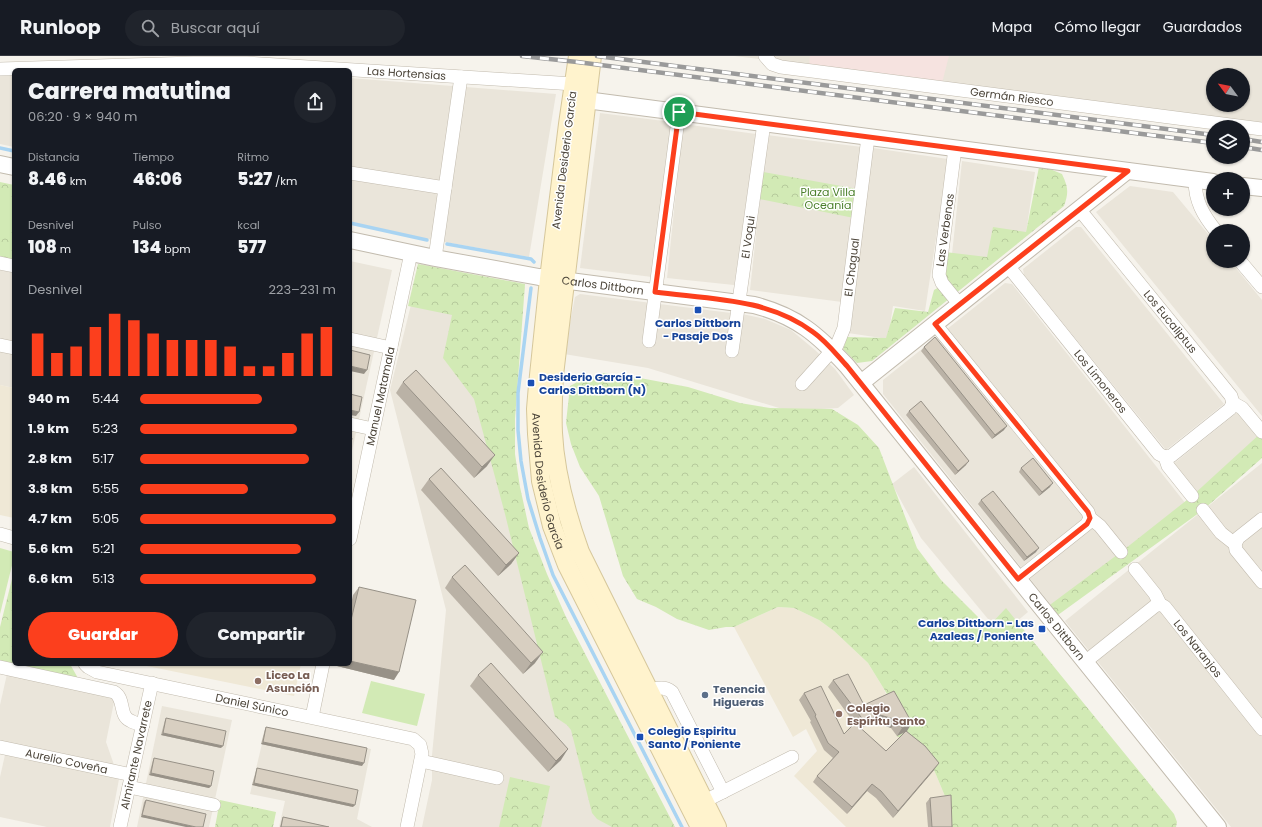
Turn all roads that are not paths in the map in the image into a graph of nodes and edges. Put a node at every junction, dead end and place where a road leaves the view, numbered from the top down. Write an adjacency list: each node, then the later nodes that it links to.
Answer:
1 (578, 56): 11 (main road, Avenida Desiderio García)
2 (592, 56): 12 (main road, Avenida Desiderio García)
3 (766, 56): 15 (street, Germán Riesco)
4 (156, 67): 5 (street, Las Hortensias); 6 (street, Las Hortensias)
5 (108, 68)
6 (333, 68)
7 (0, 69): 8 (street, Las Hortensias)
8 (12, 69)
9 (352, 69): 10 (street, Las Hortensias)
10 (461, 77): 11 (street, Las Hortensias); 25 (street)
11 (574, 84): 38 (main road, Avenida Desiderio García)
12 (586, 100): 13 (street); 38 (main road, Avenida Desiderio García)
13 (679, 112): 14 (street); 40 (street)
14 (764, 123): 16 (street); 41 (street, El Voqui)
15 (1262, 129)
16 (868, 137): 17 (street); 49 (street, El Chagual)
17 (956, 148): 20 (street); 42 (street, Las Verbenas)
18 (0, 164): 19 (street)
19 (12, 167)
20 (1128, 171): 22 (street); 27 (street)
21 (352, 173): 25 (street)
22 (1195, 180): 23 (street); 28 (street)
23 (1206, 181)
24 (1250, 187): 26 (street)
25 (445, 188): 31 (street)
26 (1262, 188)
27 (1079, 209): 35 (street); 53 (street, Los Eucaliptus)
28 (1210, 224)
29 (352, 240): 30 (street, Carlos Dittborn)
30 (411, 253): 31 (street, Carlos Dittborn); 48 (street, Manuel Matamala)
31 (435, 258): 38 (street, Carlos Dittborn)
32 (0, 263): 34 (street)
33 (1250, 265): 37 (street)
34 (12, 266)
35 (1008, 266): 42 (street); 57 (street, Los Limoneros)
36 (1247, 268): 39 (street)
37 (1262, 270)
38 (557, 280): 40 (street, Carlos Dittborn); 76 (main road, Avenida Desiderio García)
39 (1262, 287)
40 (655, 292): 41 (street, Carlos Dittborn); 45 (street)
41 (739, 303): 49 (street, Carlos Dittborn); 50 (street, El Voqui)
42 (960, 305): 43 (street)
43 (935, 324): 51 (street); 61 (street)
44 (352, 339): 48 (street)
45 (650, 341)
46 (0, 345): 47 (street)
47 (12, 348)
48 (391, 348): 55 (street, Manuel Matamala)
49 (832, 350): 51 (street, Carlos Dittborn); 52 (street, El Chagual)
50 (732, 351)
51 (861, 383): 68 (street, Carlos Dittborn)
52 (802, 384)
53 (1233, 403): 56 (street, Los Eucaliptus); 57 (street)
54 (352, 424): 55 (street)
55 (373, 429): 60 (street, Manuel Matamala)
56 (1262, 432)
57 (1164, 457): 58 (street, Los Limoneros)
58 (1192, 496)
59 (1203, 510): 65 (street)
60 (353, 512)
61 (1090, 518): 66 (street); 68 (street)
62 (1262, 519): 65 (street)
63 (0, 534): 64 (street)
64 (12, 537)
65 (1235, 544): 69 (street)
66 (1121, 552)
67 (1135, 569): 70 (street, Los Naranjos)
68 (1018, 579): 71 (street, Carlos Dittborn)
69 (1262, 582)
70 (1160, 604): 71 (street); 79 (street, Los Naranjos)
71 (1085, 662): 92 (street, Carlos Dittborn)
72 (86, 666): 75 (street, Daniel Súnico)
73 (323, 666): 77 (street)
74 (0, 667): 78 (street)
75 (152, 683): 77 (street, Daniel Súnico); 78 (street, Almirante Navarrete)
76 (642, 695): 85 (street); 87 (main road, Avenida Desiderio García)
77 (312, 717): 82 (street, Daniel Súnico)
78 (143, 725): 84 (street, Almirante Navarrete)
79 (1262, 729)
80 (0, 747): 84 (street, Aurelio Coveña)
81 (792, 757): 85 (street)
82 (421, 761): 83 (street); 89 (street)
83 (497, 778)
84 (131, 781): 86 (street, Aurelio Coveña); 88 (street, Almirante Navarrete)
85 (723, 792): 87 (street)
86 (214, 805)
87 (698, 805): 90 (main road, Avenida Desiderio García); 91 (main road, Avenida Desiderio García)
88 (120, 827)
89 (407, 827)
90 (700, 827)
91 (717, 827)
92 (1218, 827)

